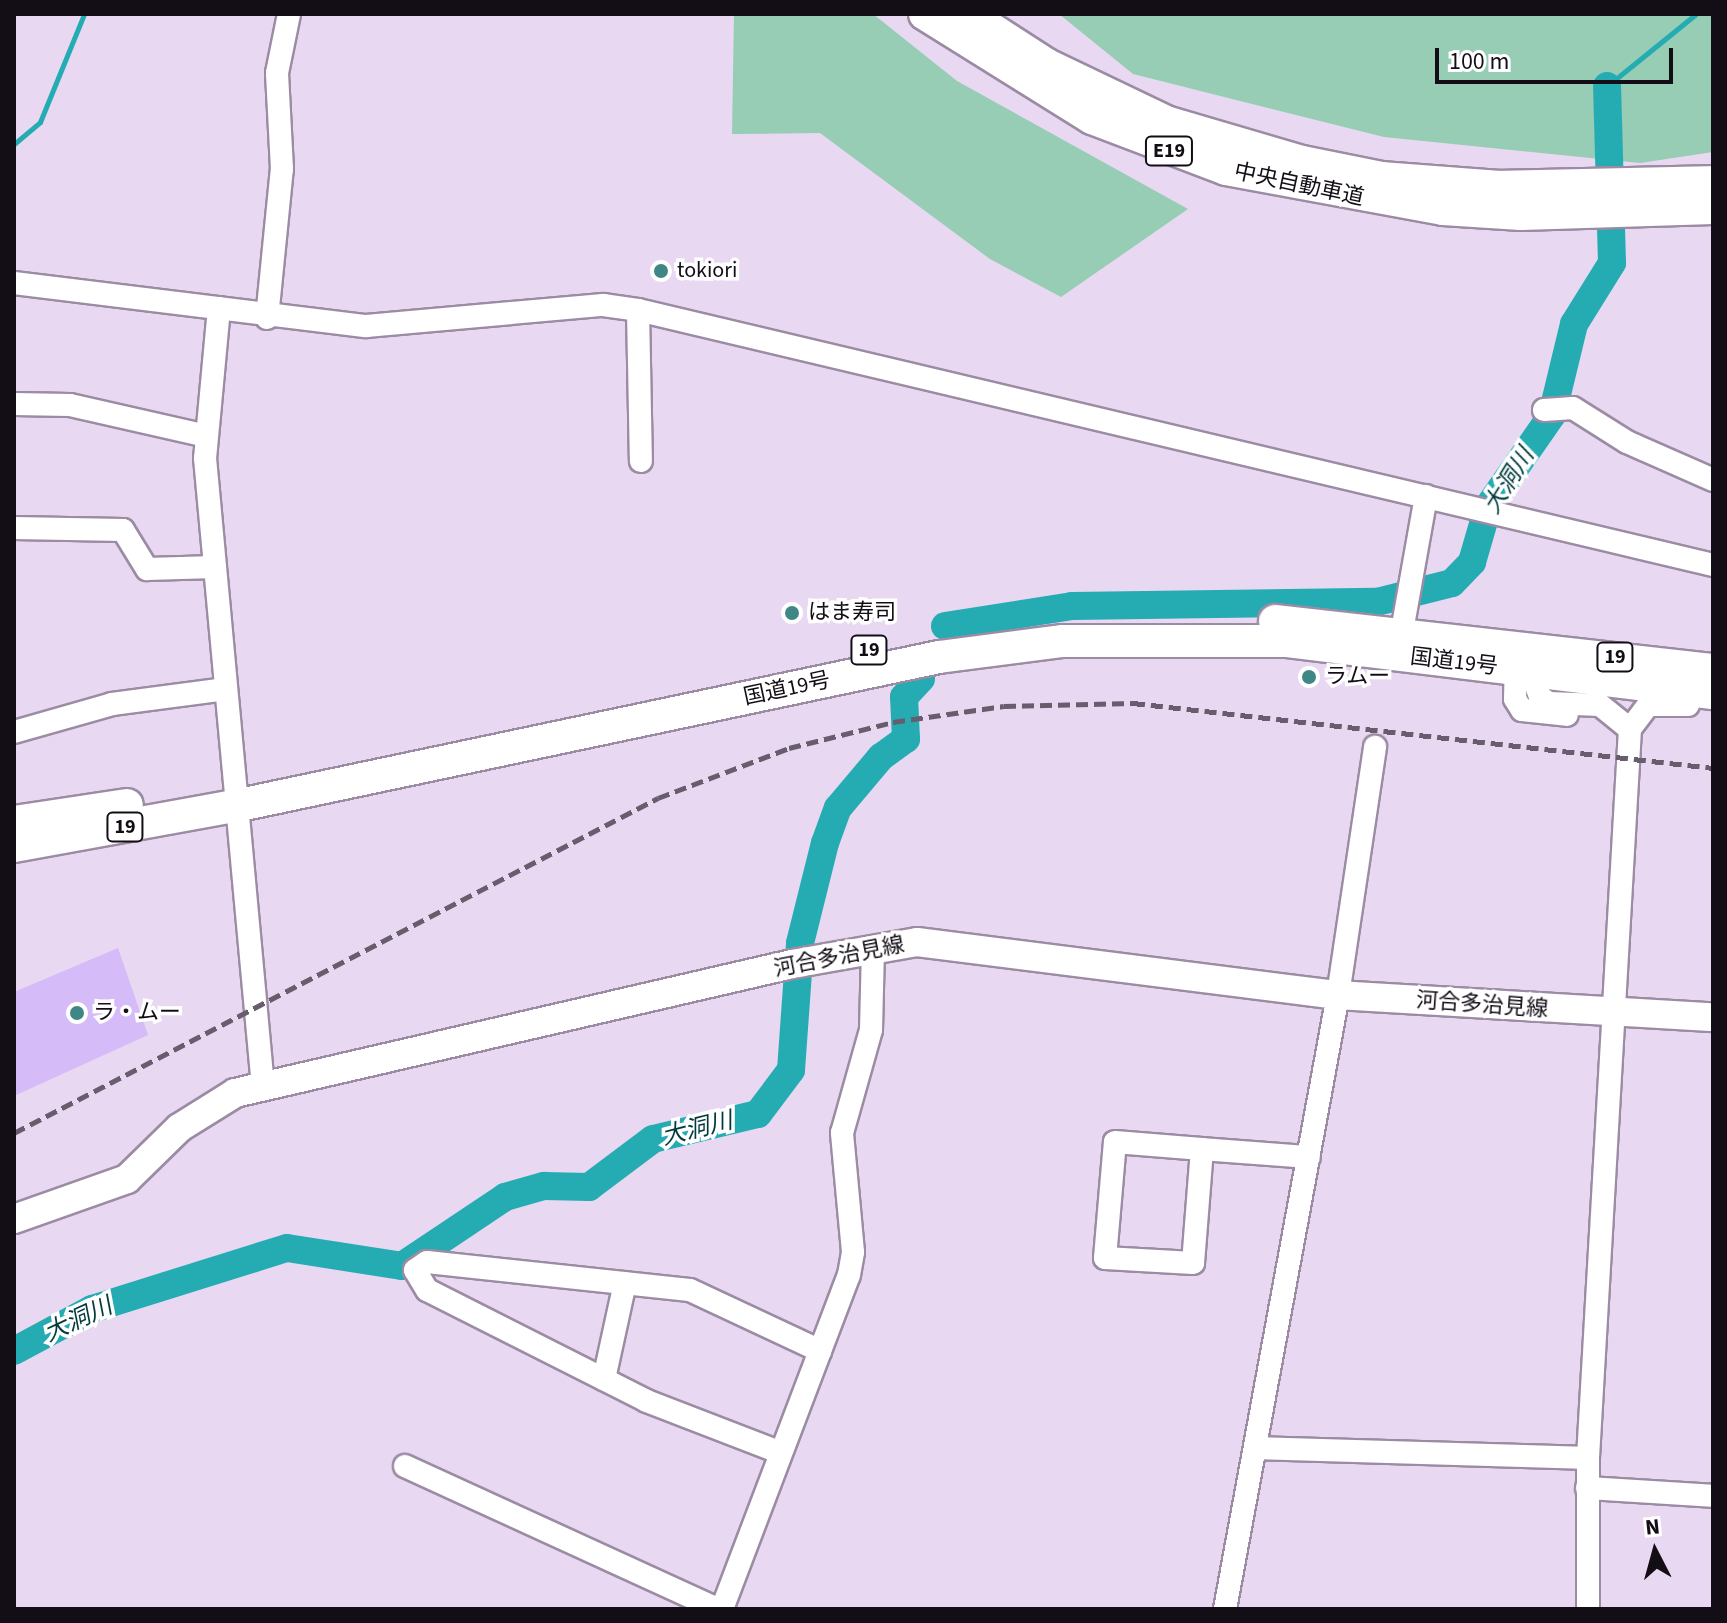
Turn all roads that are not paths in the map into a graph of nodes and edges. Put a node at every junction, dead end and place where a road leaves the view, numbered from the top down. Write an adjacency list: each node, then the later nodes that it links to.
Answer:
1 (289, 14): 11 (street)
2 (925, 14): 5 (highway, 中央自動車道 / E19)
3 (968, 14): 5 (highway, 中央自動車道 / E19)
4 (1713, 182): 6 (highway, 中央自動車道 / E19)
5 (1443, 197): 6 (highway, 中央自動車道 / E19)
6 (1634, 200): 7 (highway, 中央自動車道 / E19)
7 (1713, 208)
8 (14, 283): 9 (street)
9 (219, 308): 11 (street); 14 (street)
10 (638, 310): 11 (street); 15 (street); 17 (street)
11 (267, 318)
12 (14, 404): 14 (street)
13 (1553, 409): 16 (street)
14 (206, 436): 20 (street)
15 (641, 461)
16 (1713, 480)
17 (1426, 496): 19 (street); 21 (street)
18 (14, 528): 20 (street)
19 (1713, 565)
20 (215, 567): 24 (street)
21 (1405, 618): 22 (highway, 国道19号 / 19); 31 (highway, 国道19号 / 19)
22 (1522, 662): 23 (highway, 国道19号 / 19); 25 (highway, 国道19号 / 19); 27 (street); 30 (street); 31 (highway, 国道19号 / 19)
23 (1713, 670)
24 (226, 689): 28 (street); 31 (street)
25 (1713, 693)
26 (1713, 706): 27 (street)
27 (1630, 729): 30 (street)
28 (14, 732)
29 (1375, 747): 35 (street)
30 (1626, 758): 36 (street)
31 (234, 797): 32 (highway, 国道19号 / 19); 33 (highway, 国道19号 / 19); 38 (street)
32 (14, 822)
33 (14, 846)
34 (873, 949): 35 (main road, 河合多治見線); 38 (main road, 河合多治見線); 43 (street)
35 (1338, 995): 36 (main road, 河合多治見線); 40 (street)
36 (1611, 1013): 37 (main road, 河合多治見線); 47 (street)
37 (1713, 1017)
38 (263, 1087): 41 (main road, 河合多治見線)
39 (1202, 1149): 39 (street); 40 (street)
40 (1309, 1157): 45 (street)
41 (14, 1219)
42 (625, 1283): 43 (street); 44 (street); 44 (street)
43 (820, 1351): 46 (street)
44 (604, 1379): 46 (street)
45 (1256, 1448): 47 (street); 52 (street)
46 (779, 1452): 51 (street)
47 (1588, 1458): 49 (street)
48 (405, 1466): 51 (street)
49 (1587, 1488): 50 (street); 53 (street)
50 (1713, 1496)
51 (720, 1609)
52 (1225, 1609)
53 (1588, 1609)

